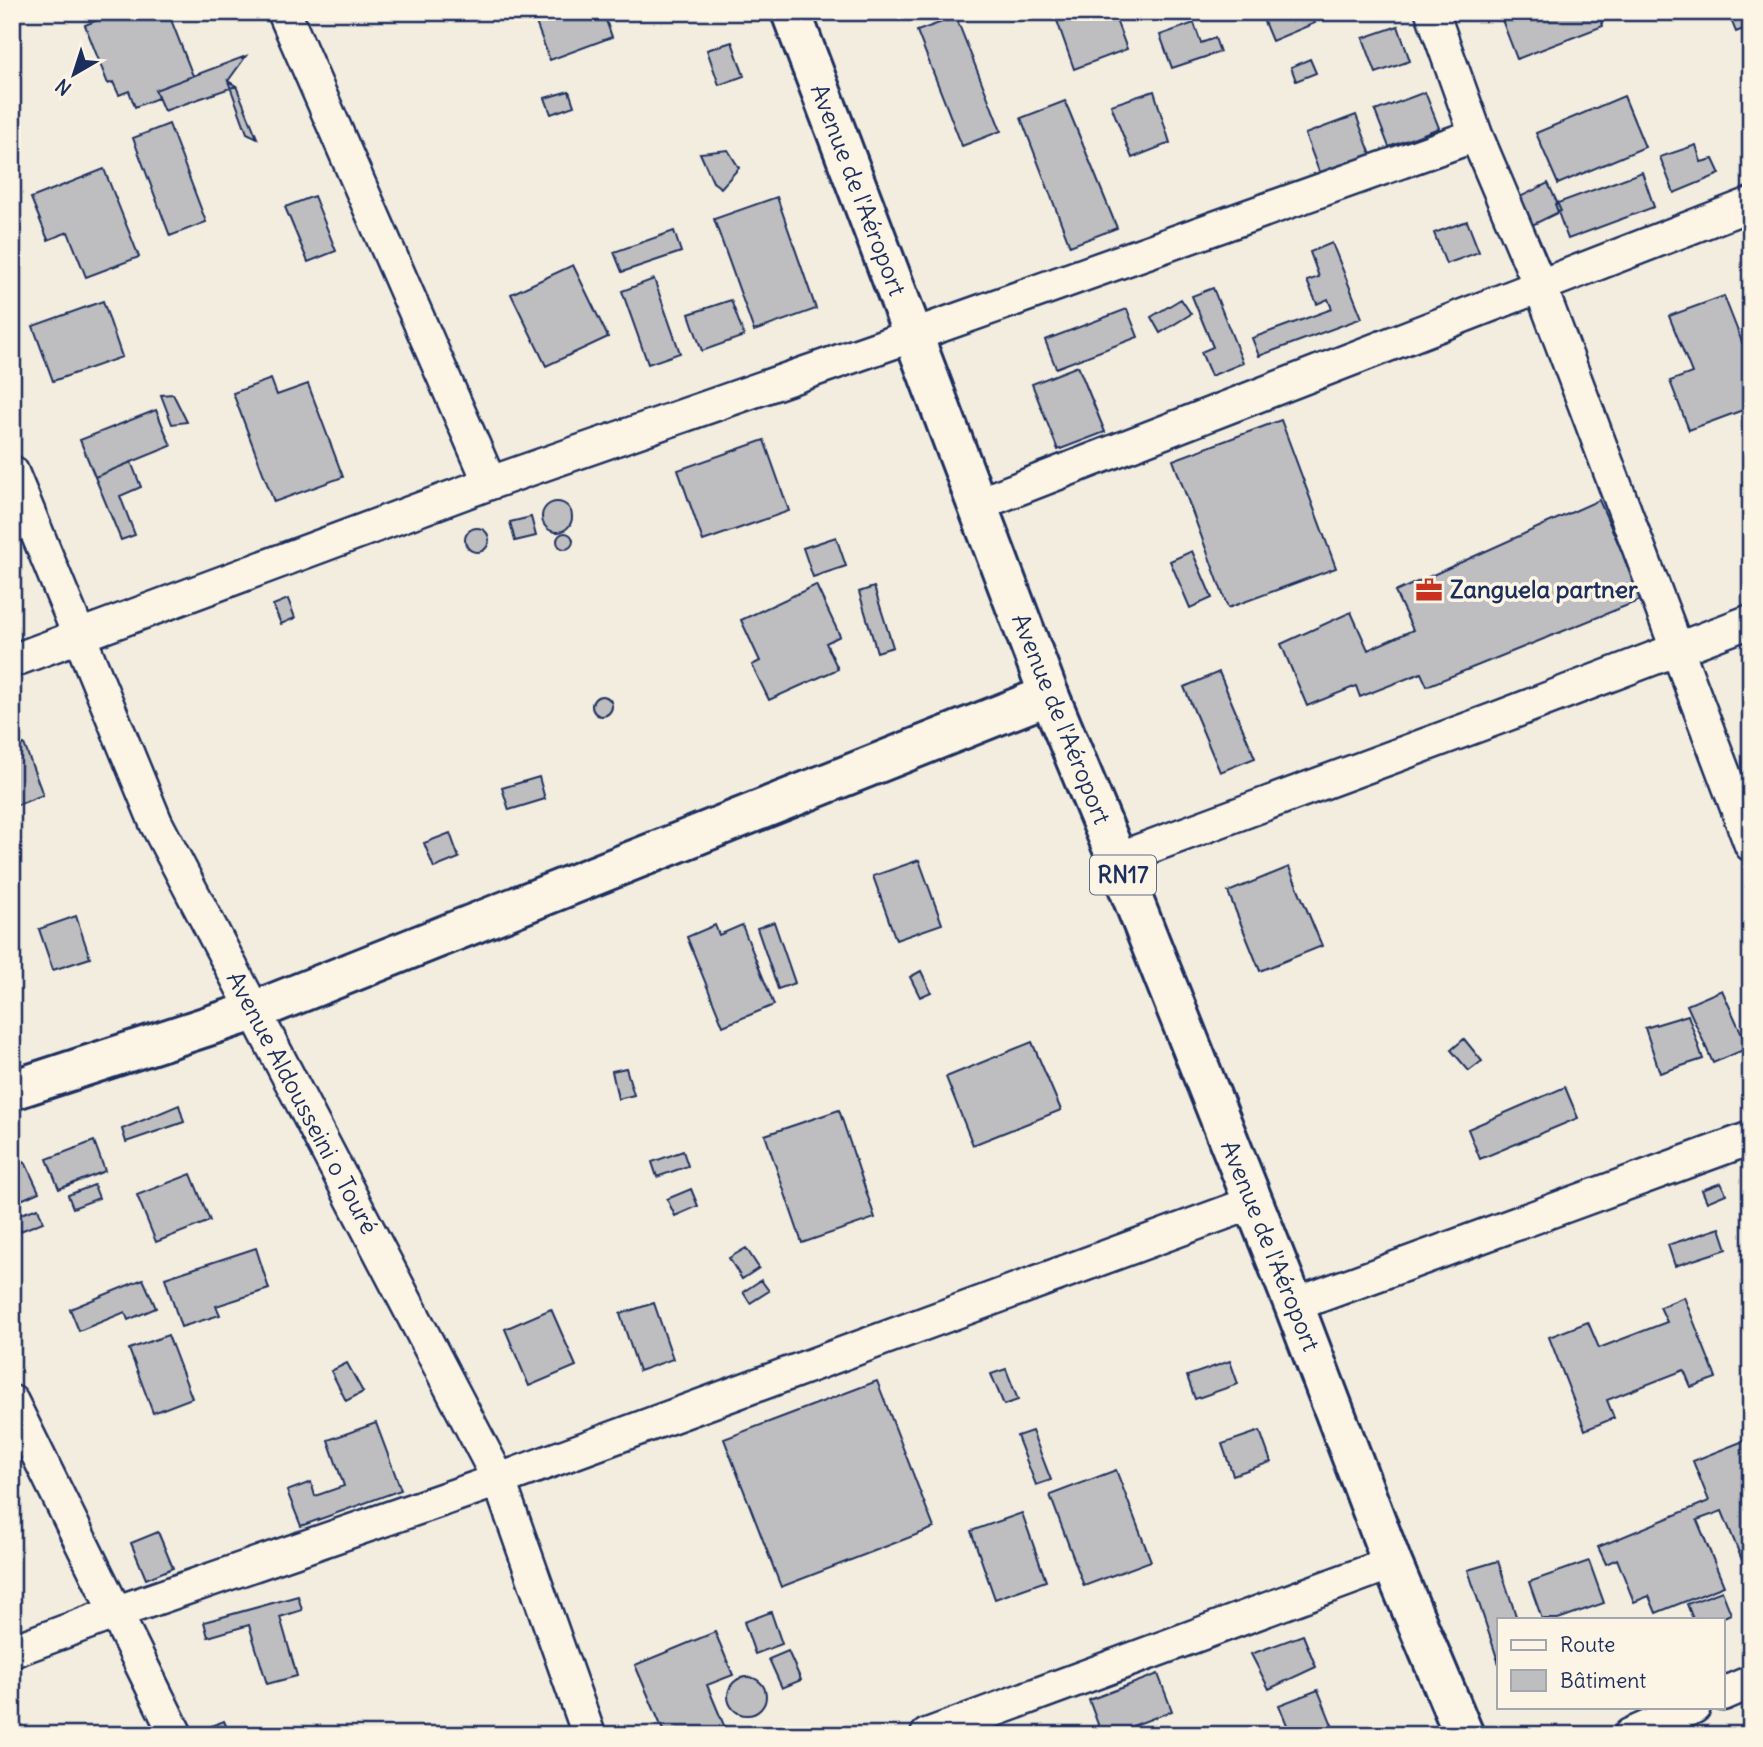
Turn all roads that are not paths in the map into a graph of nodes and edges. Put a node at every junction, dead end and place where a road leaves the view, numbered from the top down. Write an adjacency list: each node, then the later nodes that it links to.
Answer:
1 (284, 12): 9 (street)
2 (791, 12): 7 (main road, Avenue de l'Aéroport / RN17)
3 (1432, 12): 4 (street)
4 (1476, 135): 6 (street); 7 (street)
5 (1751, 204): 6 (street)
6 (1540, 286): 10 (street); 13 (street)
7 (914, 335): 9 (street); 10 (main road, Avenue de l'Aéroport / RN17)
8 (12, 472): 12 (street, Avenue Aldousseini o Touré)
9 (490, 483): 12 (street)
10 (976, 505): 15 (main road, Avenue de l'Aéroport / RN17)
11 (1751, 621): 13 (street)
12 (78, 636): 14 (street); 18 (street, Avenue Aldousseini o Touré)
13 (1678, 649): 16 (street); 17 (street)
14 (12, 661)
15 (1049, 695): 17 (main road, Avenue de l'Aéroport / RN17); 18 (main road)
16 (1751, 845)
17 (1117, 859): 21 (main road, Avenue de l'Aéroport / RN17)
18 (254, 1011): 19 (main road); 24 (street, Avenue Aldousseini o Touré)
19 (12, 1090)
20 (1751, 1138): 22 (street)
21 (1252, 1203): 22 (main road, Avenue de l'Aéroport / RN17); 24 (street)
22 (1294, 1304): 25 (main road, Avenue de l'Aéroport / RN17)
23 (12, 1402): 26 (street)
24 (499, 1480): 26 (street); 32 (street, Avenue Aldousseini o Touré)
25 (1392, 1563): 33 (street); 34 (main road, Avenue de l'Aéroport / RN17)
26 (117, 1612): 27 (street); 31 (street)
27 (12, 1651)
28 (1751, 1682): 29 (street)
29 (1724, 1694)
30 (1692, 1708): 35 (street)
31 (176, 1735)
32 (589, 1735)
33 (927, 1735)
34 (1464, 1735)
35 (1630, 1735)

